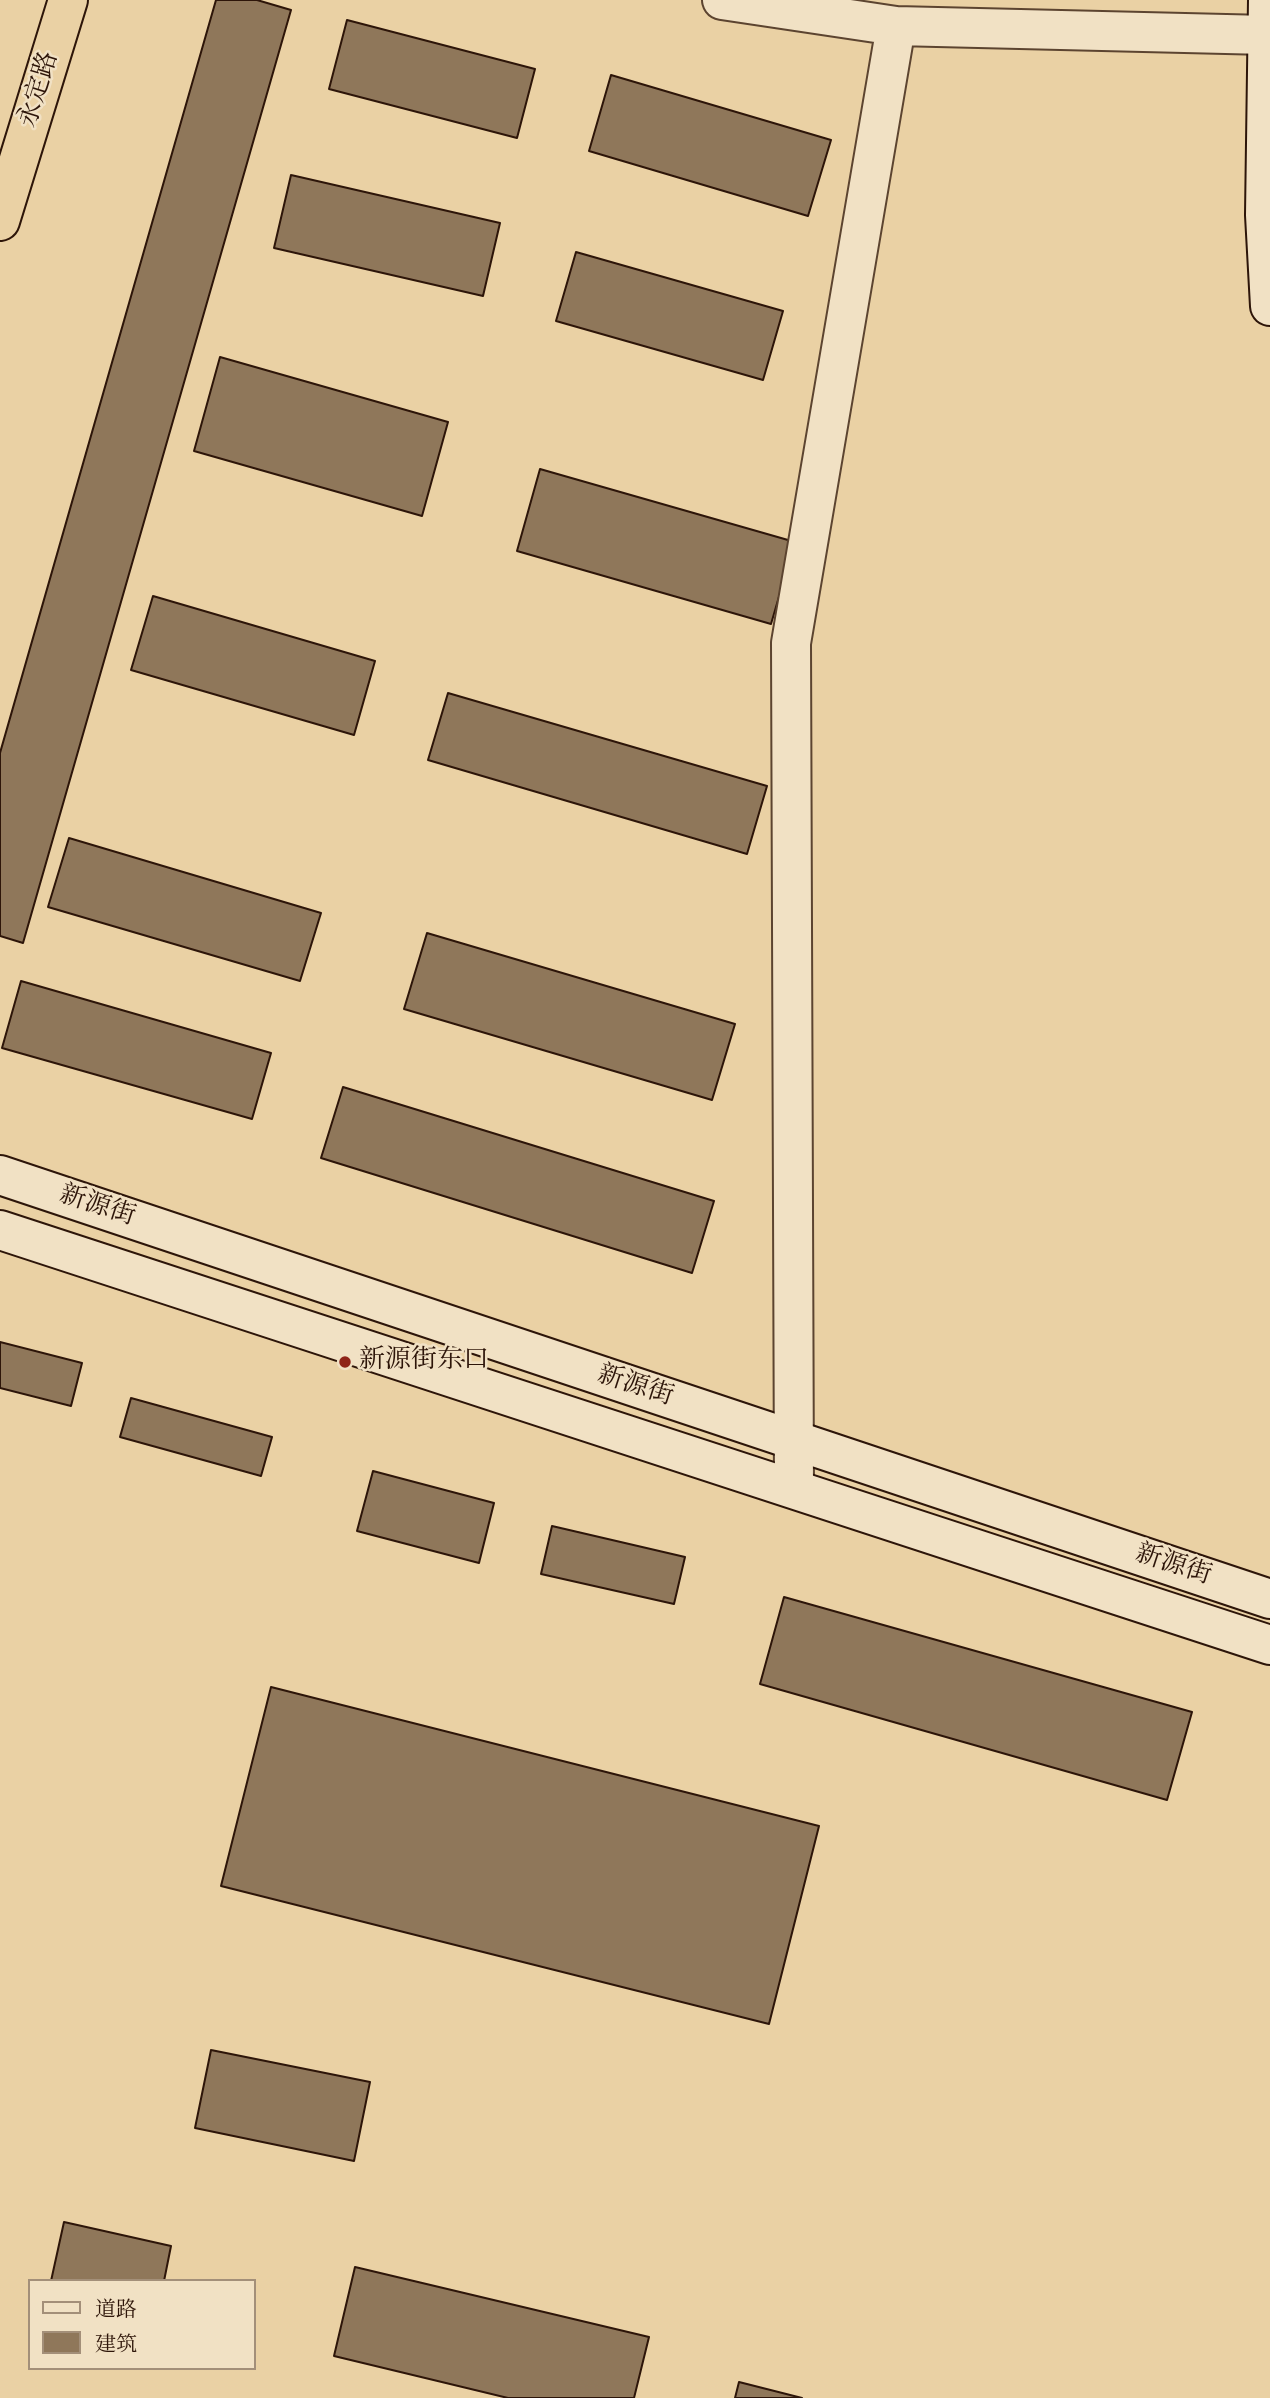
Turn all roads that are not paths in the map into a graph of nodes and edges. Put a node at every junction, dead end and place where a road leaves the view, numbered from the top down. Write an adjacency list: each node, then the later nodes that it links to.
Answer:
1 (68, 0): 5 (highway, 永定路)
2 (722, 0): 4 (main road)
3 (1268, 23): 4 (main road); 6 (main road)
4 (896, 26): 9 (main road)
5 (0, 221)
6 (1270, 306)
7 (0, 1175): 9 (main road, 新源街)
8 (0, 1230): 10 (main road, 新源街)
9 (794, 1440): 10 (main road); 11 (main road, 新源街)
10 (794, 1487): 12 (main road, 新源街)
11 (1270, 1599)
12 (1270, 1645)

